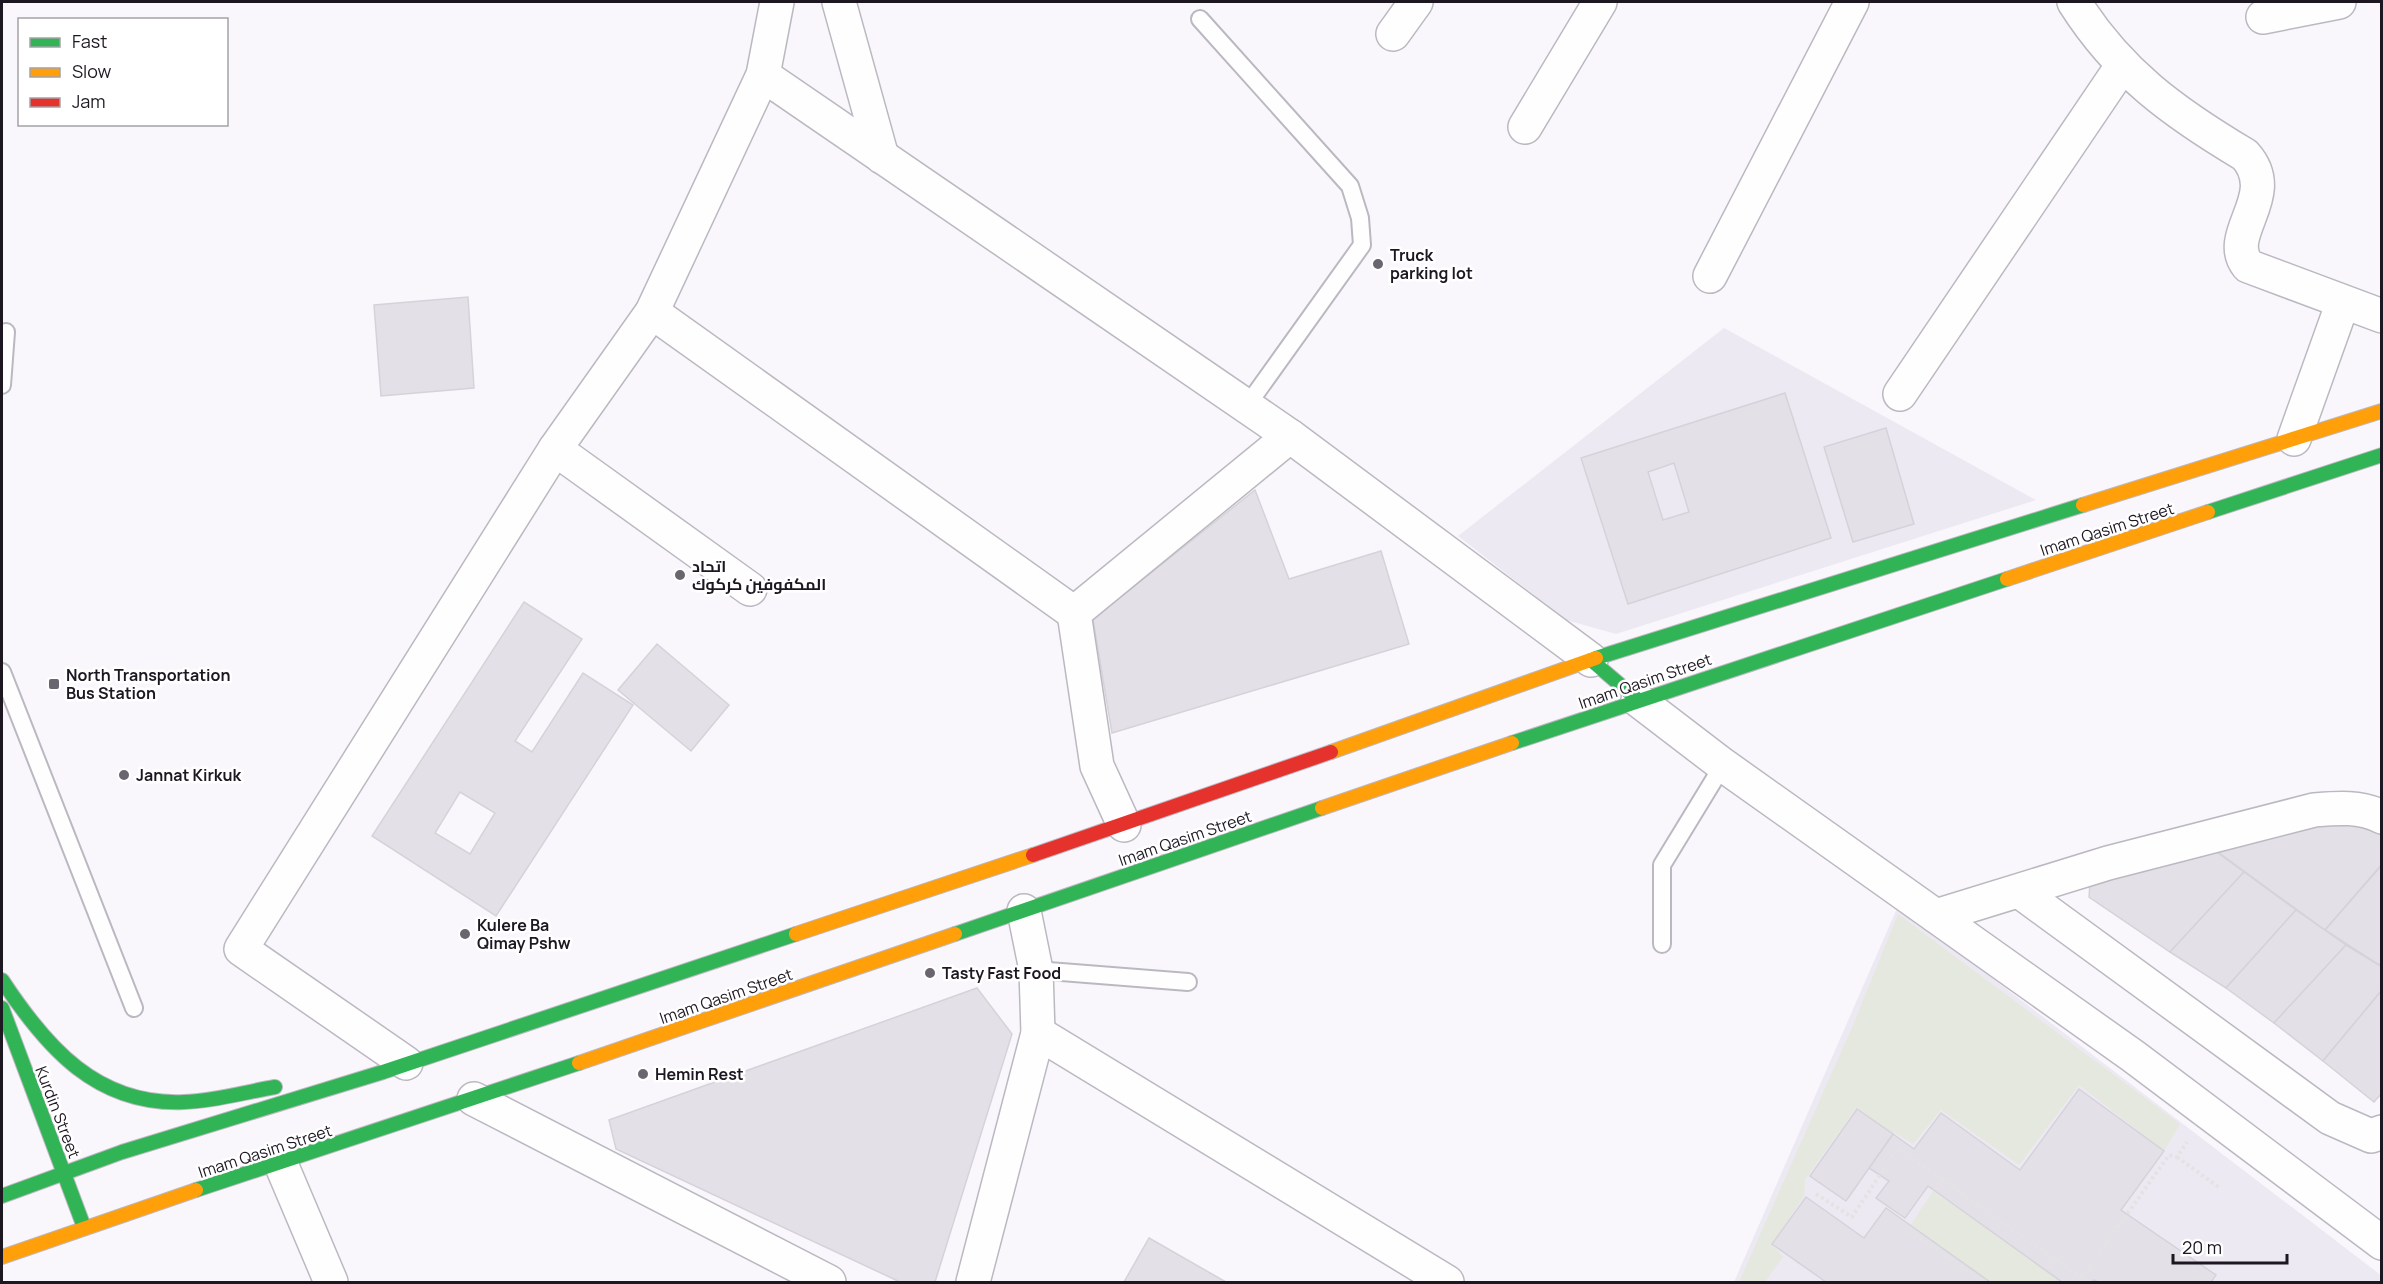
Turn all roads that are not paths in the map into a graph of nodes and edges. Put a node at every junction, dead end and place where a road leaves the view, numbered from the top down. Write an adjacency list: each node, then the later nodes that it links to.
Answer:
1 (777, 2): 12 (street)
2 (839, 2): 14 (street)
3 (1416, 2): 10 (street)
4 (1600, 2): 13 (street)
5 (1852, 2): 15 (street)
6 (2074, 2): 11 (street)
7 (2339, 2): 8 (street)
8 (2263, 17)
9 (1200, 19): 22 (lane)
10 (1393, 34)
11 (2122, 66): 16 (street); 21 (street)
12 (763, 75): 14 (street); 17 (street)
13 (1526, 127)
14 (882, 157): 22 (street)
15 (1710, 276)
16 (2343, 302): 18 (street); 25 (street)
17 (652, 312): 26 (street); 29 (street)
18 (2382, 316)
19 (6, 333): 20 (lane)
20 (2, 385)
21 (1900, 394)
22 (1246, 407): 24 (street)
23 (2382, 411): 25 (main road, Imam Qasim Street)
24 (1290, 436): 29 (street); 30 (street)
25 (2294, 439): 30 (main road, Imam Qasim Street)
26 (555, 449): 28 (street); 46 (street)
27 (2382, 455): 32 (main road, Imam Qasim Street)
28 (750, 589)
29 (1074, 613): 35 (street)
30 (1591, 660): 32 (main road); 35 (main road, Imam Qasim Street)
31 (2, 672): 44 (lane)
32 (1638, 700): 33 (street); 37 (main road, Imam Qasim Street)
33 (1723, 765): 38 (street); 39 (lane)
34 (2382, 817): 36 (street)
35 (1124, 825): 46 (main road, Imam Qasim Street)
36 (2019, 891): 38 (street); 48 (street)
37 (1024, 911): 40 (street); 47 (main road, Imam Qasim Street)
38 (1936, 916): 53 (street)
39 (1662, 944)
40 (1036, 970): 42 (lane); 45 (street)
41 (2, 980): 46 (main road)
42 (1188, 982)
43 (2, 1008): 50 (main road, Kurdin Street)
44 (134, 1008)
45 (1038, 1033): 55 (street); 58 (street)
46 (394, 1068): 50 (main road, Imam Qasim Street)
47 (474, 1099): 49 (main road, Imam Qasim Street); 57 (street)
48 (2382, 1132)
49 (281, 1164): 52 (main road, Imam Qasim Street); 56 (street)
50 (63, 1173): 51 (main road, Imam Qasim Street); 52 (main road, Kurdin Street)
51 (2, 1196)
52 (84, 1227): 54 (main road, Imam Qasim Street)
53 (2382, 1242)
54 (2, 1257)
55 (1436, 1280)
56 (331, 1282)
57 (829, 1282)
58 (973, 1282)

